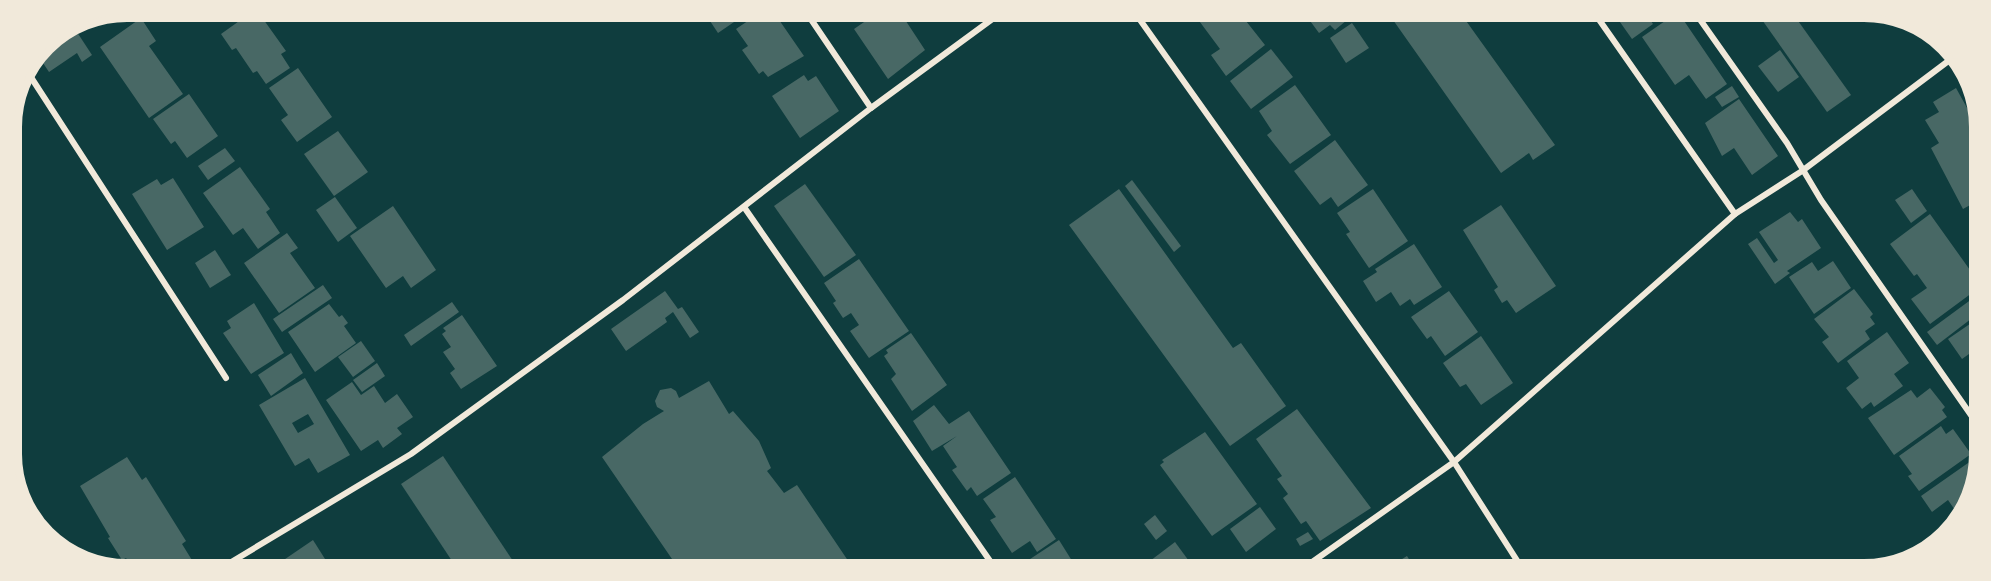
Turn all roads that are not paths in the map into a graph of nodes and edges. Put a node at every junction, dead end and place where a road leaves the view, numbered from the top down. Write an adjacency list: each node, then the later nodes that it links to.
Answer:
1 (810, 18): 8 (street)
2 (994, 18): 8 (street)
3 (1139, 18): 14 (street)
4 (1598, 18): 11 (street)
5 (1699, 18): 9 (street)
6 (1947, 62): 9 (street)
7 (31, 77): 12 (street)
8 (871, 108): 10 (street)
9 (1802, 171): 11 (street); 13 (street)
10 (744, 207): 15 (street); 16 (street)
11 (1735, 214): 14 (street)
12 (226, 378)
13 (1973, 418)
14 (1454, 462): 17 (street); 18 (street)
15 (230, 563)
16 (991, 563)
17 (1311, 563)
18 (1520, 563)

